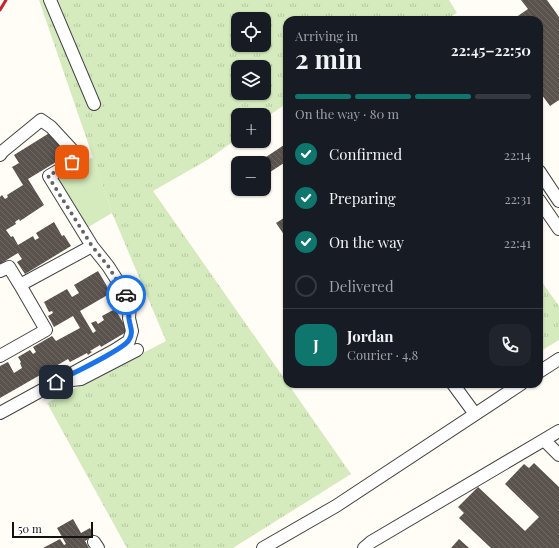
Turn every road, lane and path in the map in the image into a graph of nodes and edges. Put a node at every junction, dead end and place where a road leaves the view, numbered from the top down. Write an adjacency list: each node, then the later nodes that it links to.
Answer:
1 (50, 0): 2 (street)
2 (94, 104)
3 (0, 155): 8 (street)
4 (543, 177): 5 (street)
5 (559, 201)
6 (543, 206): 7 (street)
7 (559, 229)
8 (92, 246): 10 (street); 15 (street)
9 (0, 272): 10 (street)
10 (20, 285): 12 (street)
11 (137, 350): 15 (street)
12 (0, 356)
13 (559, 359): 14 (street)
14 (543, 369)
15 (56, 382): 18 (street)
16 (456, 388): 19 (street)
17 (515, 388): 19 (street)
18 (0, 413)
19 (475, 414): 24 (street)
20 (559, 431): 21 (street)
21 (544, 440): 22 (street); 23 (street)
22 (559, 455)
23 (371, 546)
24 (264, 548)

